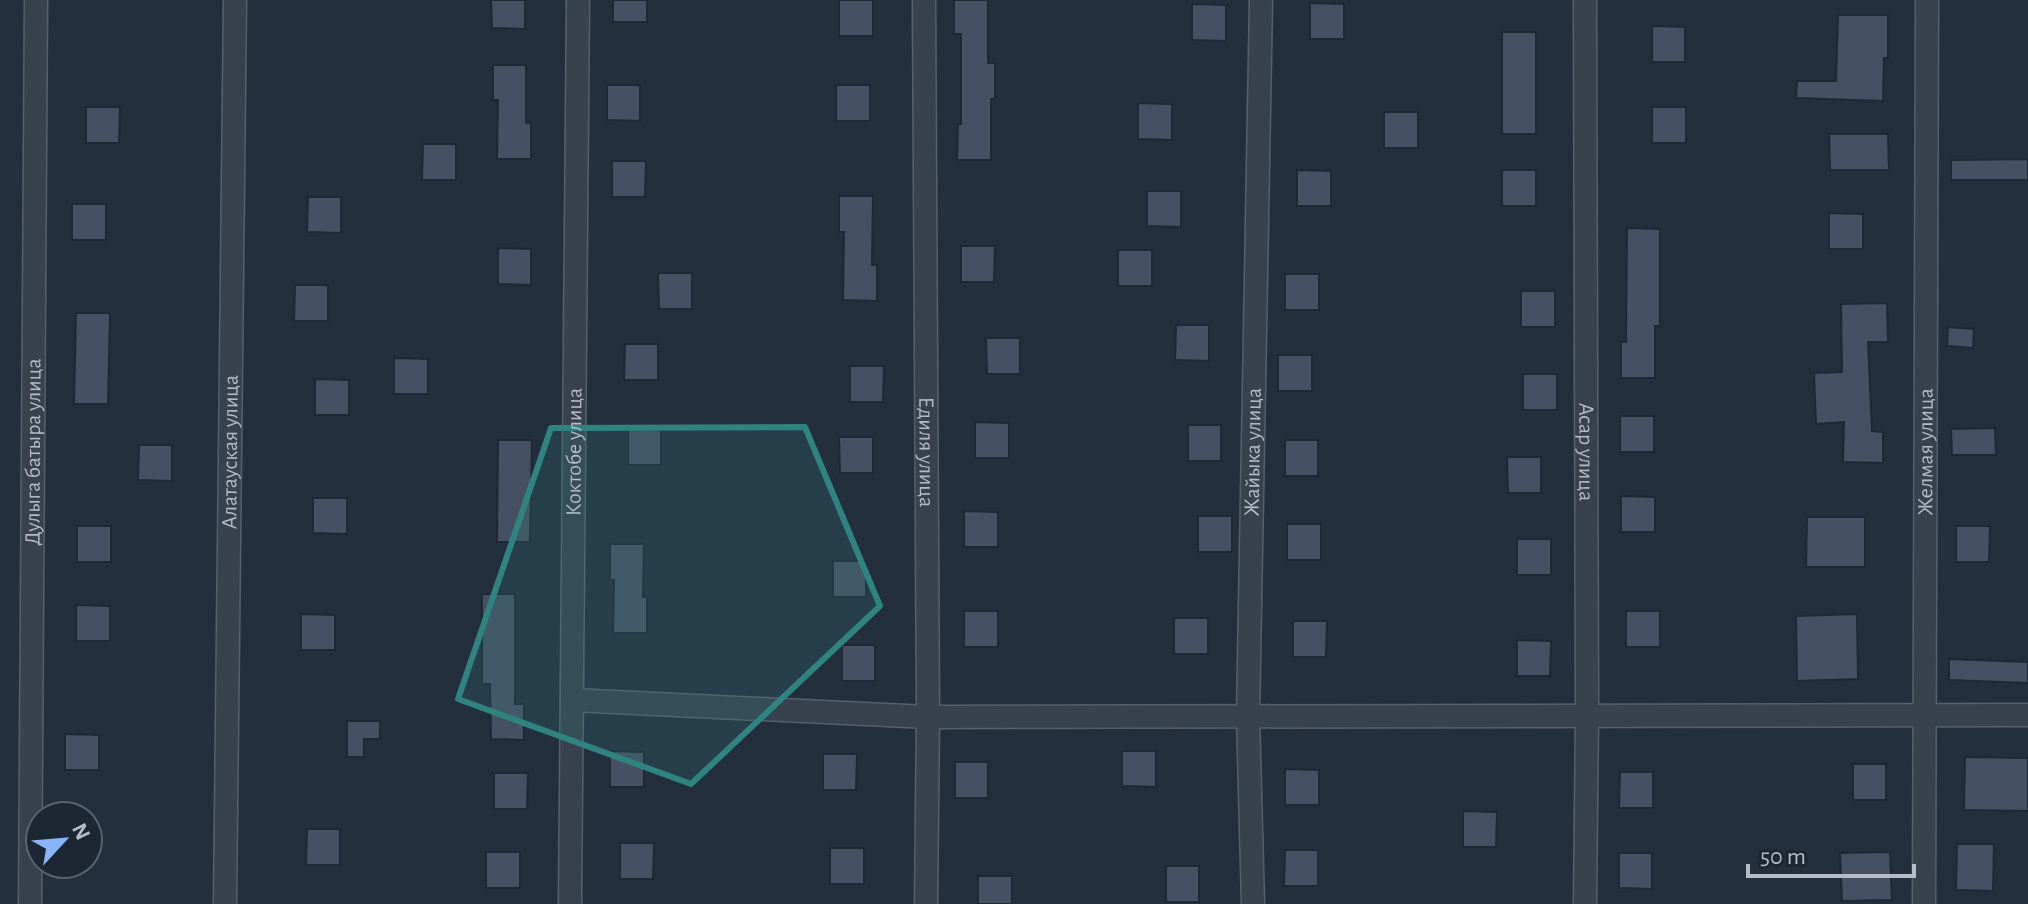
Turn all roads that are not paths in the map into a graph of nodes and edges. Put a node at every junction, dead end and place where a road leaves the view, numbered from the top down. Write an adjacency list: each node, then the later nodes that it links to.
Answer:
1 (36, 0): 14 (street, Дулыга батыра улица)
2 (235, 0): 15 (street, Алатауская улица)
3 (578, 0): 8 (street, Коктобе улица)
4 (924, 0): 13 (street, Едиля улица)
5 (1261, 0): 12 (street, Жайыка улица)
6 (1585, 0): 10 (street, Асар улица)
7 (1927, 0): 9 (street, Желмая улица)
8 (572, 700): 13 (street); 16 (street, Коктобе улица)
9 (1924, 714): 10 (street); 11 (street); 20 (street, Желмая улица)
10 (1587, 715): 12 (street); 19 (street, Асар улица)
11 (2028, 715)
12 (1248, 716): 13 (street); 18 (street, Жайыка улица)
13 (928, 717): 17 (street, Едиля улица)
14 (30, 904)
15 (225, 904)
16 (570, 904)
17 (926, 904)
18 (1253, 904)
19 (1585, 904)
20 (1924, 904)

